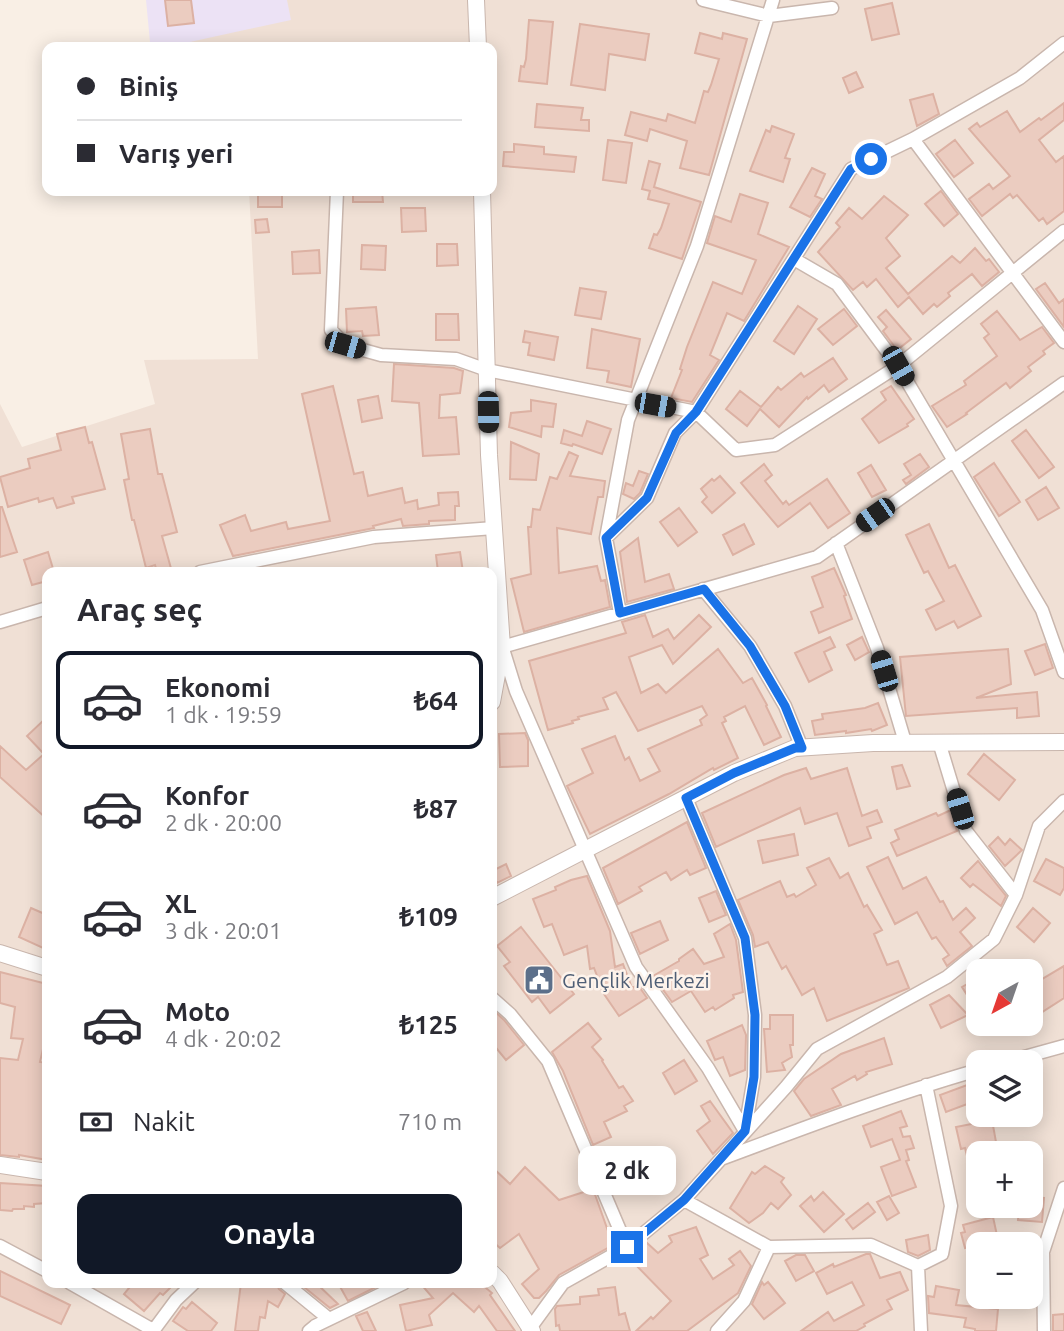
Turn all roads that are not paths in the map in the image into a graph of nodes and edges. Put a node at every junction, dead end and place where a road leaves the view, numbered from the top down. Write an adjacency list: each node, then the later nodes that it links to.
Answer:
1 (476, 0): 6 (street)
2 (703, 0): 5 (street)
3 (773, 0): 5 (street)
4 (832, 8): 5 (street)
5 (769, 16): 18 (street)
6 (478, 42)
7 (1064, 43): 8 (street)
8 (913, 138): 12 (street); 13 (street)
9 (337, 196): 16 (street)
10 (482, 196): 16 (street)
11 (1064, 231): 13 (street)
12 (794, 258): 15 (street); 19 (street)
13 (1013, 272): 14 (street); 15 (street)
14 (1064, 342)
15 (898, 366): 19 (street); 20 (street)
16 (487, 370): 18 (street); 21 (street)
17 (1064, 383): 20 (street)
18 (635, 401): 19 (street); 22 (street)
19 (696, 412): 22 (street)
20 (953, 460): 23 (street); 31 (street)
21 (494, 528): 24 (street); 25 (street)
22 (606, 538): 28 (street)
23 (836, 543): 26 (street); 33 (street)
24 (225, 567)
25 (495, 567)
26 (704, 589): 28 (street); 35 (street)
27 (42, 609): 29 (street)
28 (620, 613): 30 (street)
29 (0, 622)
30 (497, 650): 38 (street)
31 (1064, 673)
32 (1064, 741): 34 (street)
33 (905, 742): 34 (street); 35 (street)
34 (939, 742): 40 (street)
35 (802, 748): 36 (street)
36 (686, 798): 38 (street); 48 (street)
37 (1064, 801): 40 (street)
38 (586, 849): 39 (street); 48 (street)
39 (497, 895)
40 (1016, 895): 48 (street)
41 (0, 953): 42 (street)
42 (42, 966)
43 (497, 1002): 55 (street)
44 (1064, 1046): 45 (street)
45 (1043, 1052)
46 (966, 1073): 47 (street)
47 (926, 1085): 49 (street); 57 (street)
48 (745, 1131): 49 (street)
49 (718, 1160): 53 (street)
50 (0, 1166): 51 (street)
51 (42, 1171)
52 (1064, 1188): 70 (street)
53 (684, 1200): 55 (street); 56 (street)
54 (0, 1246): 58 (street)
55 (627, 1247): 65 (street)
56 (769, 1247): 57 (street); 68 (street)
57 (918, 1266): 69 (street)
58 (42, 1268)
59 (497, 1278): 65 (street)
60 (78, 1288): 66 (street)
61 (189, 1288): 66 (street)
62 (291, 1288): 64 (street)
63 (394, 1288): 64 (street)
64 (329, 1319): 67 (street)
65 (530, 1330)
66 (153, 1331)
67 (309, 1331)
68 (717, 1331)
69 (921, 1331)
70 (1045, 1331)

